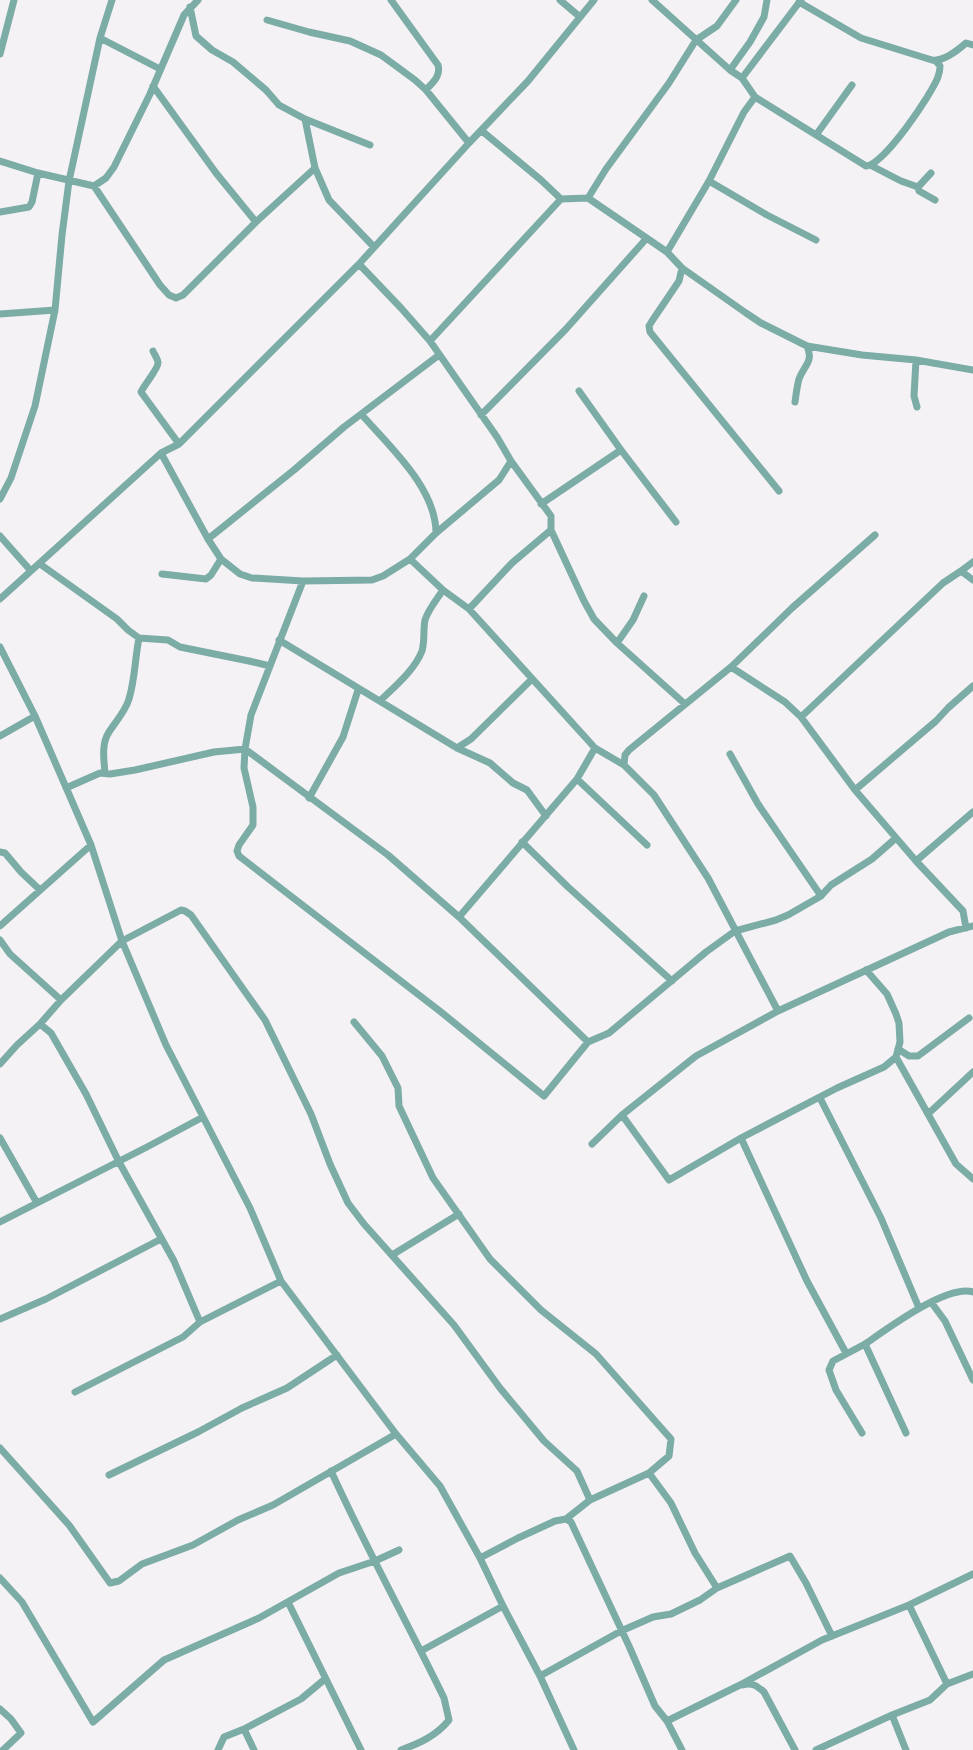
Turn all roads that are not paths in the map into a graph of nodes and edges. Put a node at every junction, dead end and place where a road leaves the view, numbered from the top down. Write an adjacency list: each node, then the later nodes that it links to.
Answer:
1 (14, 0): 17 (street)
2 (112, 0): 14 (street)
3 (198, 0): 11 (street)
4 (391, 0): 24 (street)
5 (560, 0): 12 (street)
6 (594, 0): 12 (street)
7 (652, 0): 15 (street)
8 (736, 0): 15 (street)
9 (767, 0): 20 (street)
10 (800, 1): 18 (street); 21 (street)
11 (190, 7): 19 (street); 26 (street)
12 (580, 17): 27 (street)
13 (267, 20): 24 (street)
14 (100, 38): 19 (street); 36 (street)
15 (696, 40): 20 (street); 40 (street)
16 (973, 45): 18 (street)
17 (0, 54)
18 (936, 61): 32 (street)
19 (160, 69): 23 (street)
20 (730, 70): 21 (street)
21 (742, 78): 25 (street)
22 (852, 85): 28 (street)
23 (153, 86): 38 (street); 44 (street)
24 (426, 90): 29 (street)
25 (755, 97): 28 (street); 37 (street)
26 (305, 119): 30 (street); 33 (street)
27 (482, 131): 29 (street); 41 (street)
28 (816, 136): 32 (street)
29 (469, 143): 47 (street)
30 (370, 145)
31 (0, 161): 34 (street)
32 (872, 166): 39 (street)
33 (315, 168): 44 (street); 47 (street)
34 (38, 173): 36 (street); 43 (street)
35 (932, 173): 39 (street)
36 (70, 180): 38 (street); 51 (street)
37 (709, 180): 46 (street); 48 (street)
38 (94, 186): 44 (street)
39 (918, 187): 42 (street)
40 (588, 198): 41 (street); 45 (street)
41 (561, 199): 53 (street)
42 (935, 200)
43 (0, 212)
44 (256, 222)
45 (646, 239): 48 (street); 63 (street)
46 (816, 240)
47 (374, 247): 49 (street)
48 (667, 252): 50 (street)
49 (359, 264): 53 (street); 64 (street)
50 (682, 268): 54 (street); 68 (street)
51 (55, 310): 52 (street); 69 (street)
52 (0, 314)
53 (430, 341): 56 (street)
54 (807, 346): 57 (street); 60 (street)
55 (153, 351): 64 (street)
56 (440, 355): 62 (street); 63 (street)
57 (916, 360): 58 (street); 61 (street)
58 (973, 370)
59 (580, 391): 65 (street)
60 (794, 402)
61 (917, 406)
62 (362, 414): 73 (street); 76 (street)
63 (481, 415): 67 (street)
64 (179, 444): 66 (street)
65 (621, 450): 70 (street); 71 (street)
66 (161, 454): 76 (street); 80 (street)
67 (511, 460): 70 (street); 73 (street)
68 (779, 491)
69 (0, 499)
70 (541, 504): 72 (street)
71 (676, 522)
72 (551, 530): 89 (street); 92 (street)
73 (436, 534): 78 (street)
74 (875, 535): 95 (street)
75 (0, 536): 81 (street)
76 (208, 539): 77 (street)
77 (221, 559): 83 (street); 85 (street)
78 (410, 559): 85 (street); 86 (street)
79 (973, 562): 82 (street)
80 (40, 564): 81 (street); 90 (street)
81 (31, 571): 88 (street)
82 (961, 572): 84 (street); 102 (street)
83 (162, 574)
84 (973, 580)
85 (303, 581): 91 (street)
86 (443, 590): 89 (street); 99 (street)
87 (644, 596): 92 (street)
88 (0, 599)
89 (469, 610): 96 (street)
90 (139, 638): 94 (street); 109 (street)
91 (279, 640): 94 (street); 98 (street)
92 (617, 643): 100 (street)
93 (0, 647): 101 (street)
94 (270, 666): 106 (street)
95 (731, 667): 100 (street); 102 (street)
96 (532, 679): 104 (street); 105 (street)
97 (973, 686): 112 (street)
98 (358, 690): 99 (street); 113 (street)
99 (380, 701): 104 (street)
100 (685, 704): 108 (street)
101 (35, 716): 103 (street); 111 (street)
102 (801, 717): 112 (street)
103 (0, 736)
104 (457, 748): 115 (street)
105 (595, 748): 108 (street); 110 (street)
106 (245, 749): 109 (street); 113 (street); 137 (street)
107 (730, 754): 123 (street)
108 (621, 763): 127 (street)
109 (105, 773): 111 (street)
110 (578, 779): 115 (street); 119 (street)
111 (66, 788): 118 (street)
112 (855, 790): 116 (street)
113 (309, 798): 124 (street)
114 (973, 812): 121 (street)
115 (546, 816): 117 (street)
116 (896, 838): 121 (street); 123 (street)
117 (522, 842): 124 (street); 131 (street)
118 (91, 845): 122 (street); 129 (street)
119 (647, 845)
120 (0, 852): 122 (street)
121 (916, 861): 126 (street)
122 (40, 890): 125 (street)
123 (821, 896): 127 (street)
124 (459, 917): 137 (street)
125 (0, 926)
126 (969, 927): 130 (street)
127 (735, 931): 131 (street); 133 (street)
128 (0, 940): 132 (street)
129 (122, 941): 132 (street); 145 (street); 155 (street)
130 (866, 970): 133 (street); 138 (street)
131 (672, 981): 137 (street)
132 (61, 1000): 136 (street)
133 (778, 1011): 144 (street)
134 (969, 1018): 138 (street)
135 (354, 1022): 152 (street)
136 (40, 1024): 140 (street); 149 (street)
137 (588, 1042)
138 (898, 1049): 139 (street)
139 (896, 1057): 142 (street); 143 (street)
140 (0, 1064)
141 (973, 1072): 143 (street)
142 (820, 1098): 147 (street); 159 (street)
143 (928, 1114): 150 (street)
144 (622, 1115): 147 (street); 148 (street)
145 (203, 1117): 149 (street); 156 (street)
146 (0, 1138): 151 (street)
147 (741, 1138): 163 (street)
148 (592, 1144)
149 (119, 1162): 151 (street); 154 (street)
150 (973, 1179)
151 (37, 1203): 153 (street)
152 (459, 1214): 155 (street); 172 (street)
153 (0, 1222)
154 (161, 1239): 160 (street); 161 (street)
155 (392, 1255): 174 (street)
156 (281, 1281): 161 (street); 164 (street)
157 (973, 1292): 158 (street)
158 (931, 1302): 159 (street); 165 (street)
159 (919, 1308): 162 (street)
160 (0, 1320)
161 (200, 1322): 166 (street)
162 (864, 1344): 163 (street); 168 (street)
163 (846, 1353): 167 (street)
164 (338, 1355): 169 (street); 173 (street)
165 (973, 1380)
166 (75, 1392)
167 (862, 1433)
168 (906, 1433)
169 (396, 1434): 171 (street); 177 (street)
170 (0, 1448): 171 (street)
171 (331, 1471): 178 (street)
172 (649, 1473): 174 (street); 181 (street)
173 (109, 1475)
174 (590, 1500): 175 (street)
175 (566, 1519): 177 (street); 185 (street)
176 (399, 1550): 178 (street)
177 (480, 1558): 184 (street)
178 (375, 1561): 182 (street); 187 (street)
179 (973, 1574): 183 (street)
180 (0, 1578): 182 (street)
181 (717, 1588): 185 (street); 186 (street)
182 (288, 1602): 190 (street)
183 (909, 1605): 186 (street); 191 (street)
184 (503, 1606): 187 (street); 189 (street)
185 (621, 1631): 189 (street); 195 (street)
186 (832, 1636): 192 (street)
187 (421, 1651): 202 (street)
188 (973, 1674): 191 (street)
189 (540, 1676): 203 (street)
190 (325, 1679): 196 (street); 201 (street)
191 (947, 1684): 194 (street)
192 (740, 1685): 195 (street); 197 (street)
193 (0, 1709): 198 (street)
194 (892, 1715): 206 (street); 207 (street)
195 (667, 1721): 204 (street)
196 (244, 1729): 199 (street); 200 (street)
197 (794, 1748): 205 (street)
198 (3, 1750)
199 (218, 1750)
200 (254, 1750)
201 (361, 1750)
202 (401, 1750)
203 (574, 1750)
204 (682, 1750)
205 (785, 1750)
206 (816, 1750)
207 (906, 1750)

